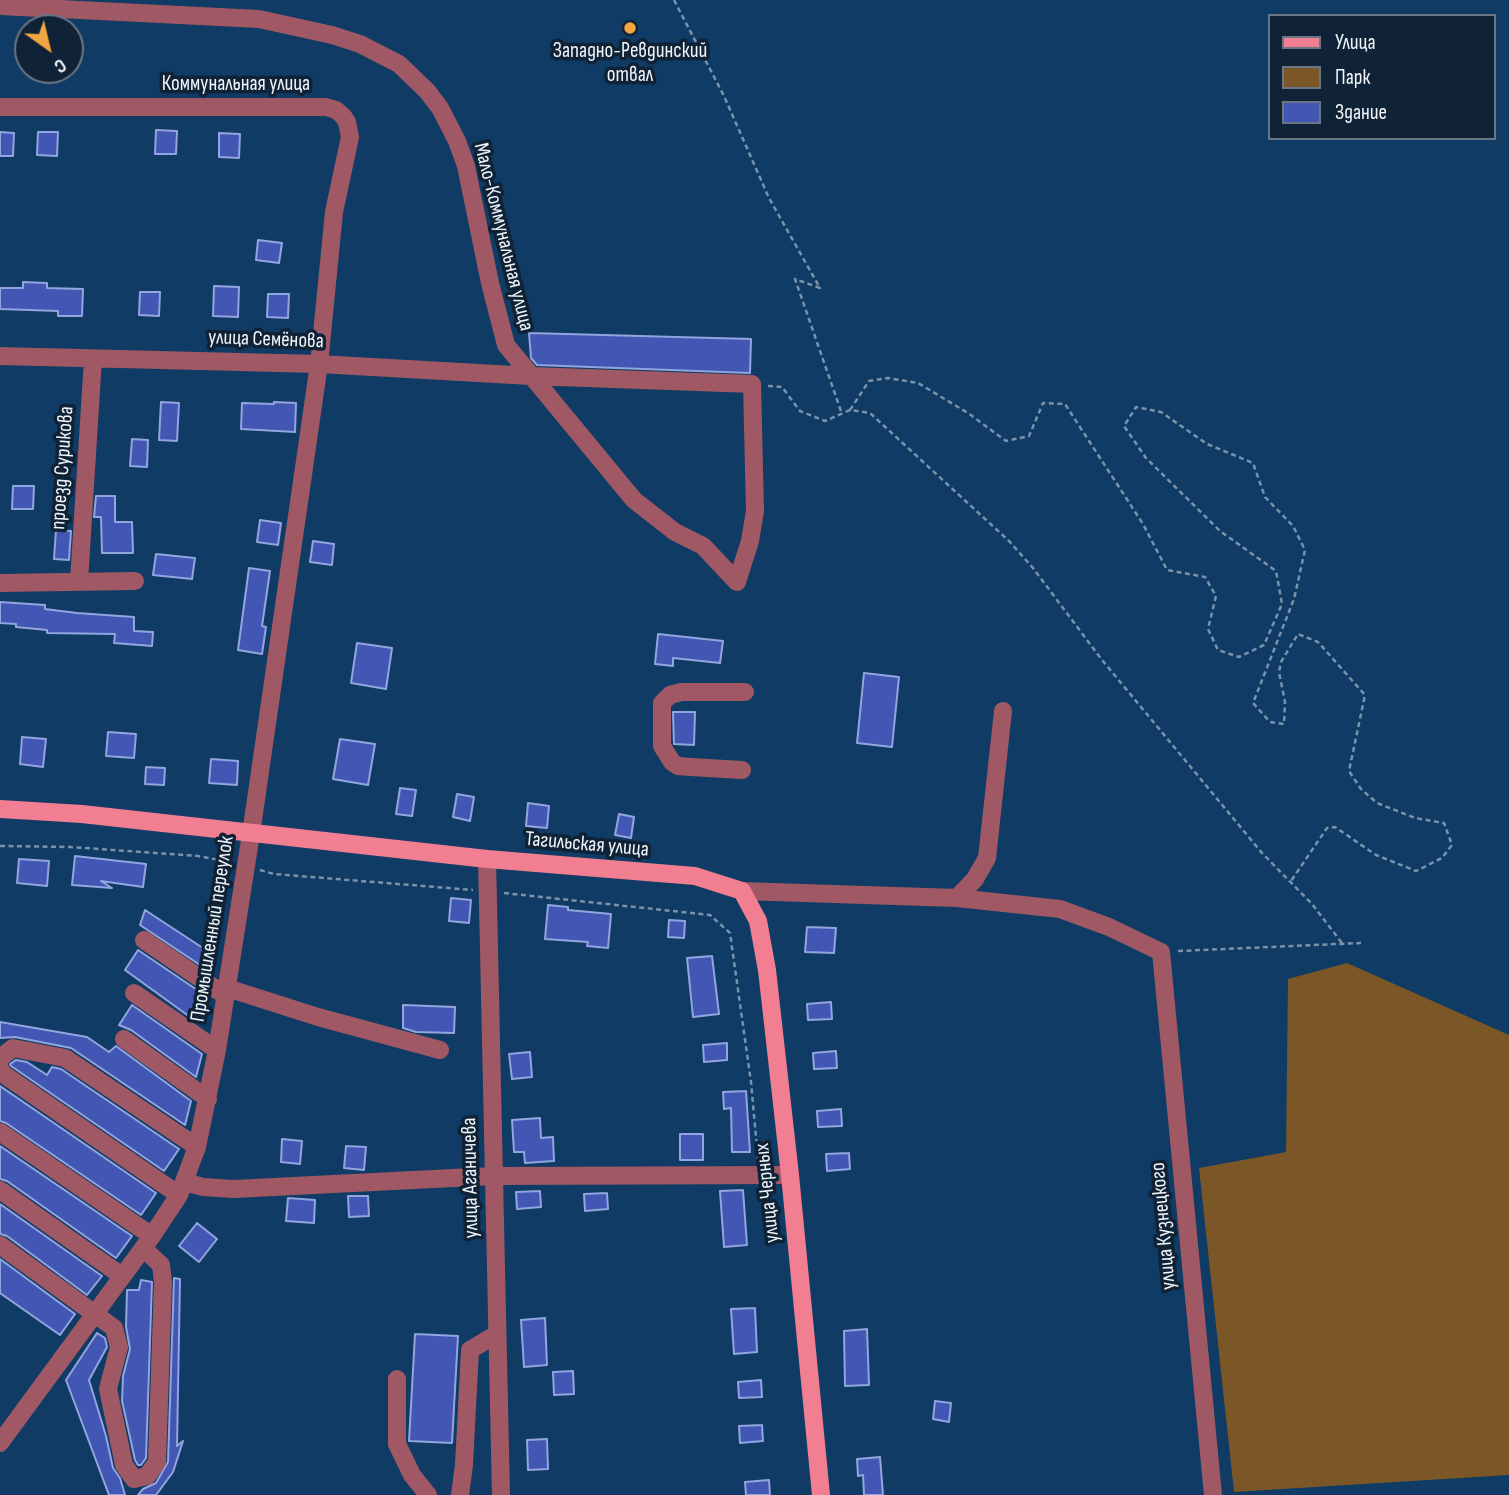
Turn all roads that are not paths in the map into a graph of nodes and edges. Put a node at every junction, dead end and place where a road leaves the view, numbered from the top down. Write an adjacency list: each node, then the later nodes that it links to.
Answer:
1 (0, 6): 6 (street, Мало-Коммунальная улица)
2 (0, 107): 5 (street, Коммунальная улица)
3 (0, 356): 4 (street, улица Семёнова)
4 (93, 359): 5 (street, улица Семёнова); 7 (street, проезд Сурикова)
5 (319, 364): 6 (street, улица Семёнова); 15 (street, Промышленный переулок)
6 (531, 376): 9 (street, Мало-Коммунальная улица); 9 (street, улица Семёнова)
7 (79, 581): 8 (street); 10 (street)
8 (135, 581)
9 (737, 582)
10 (0, 583)
11 (745, 692): 13 (street)
12 (1003, 711): 18 (street)
13 (743, 770)
14 (0, 809): 15 (main road, Тагильская улица)
15 (251, 834): 16 (main road, Тагильская улица); 21 (street, Промышленный переулок)
16 (487, 859): 17 (main road, Тагильская улица); 32 (street, улица Аганичева)
17 (742, 891): 18 (street, Тагильская улица); 31 (main road, улица Черных)
18 (957, 898): 20 (street, Тагильская улица)
19 (144, 940): 21 (street)
20 (1161, 952): 46 (street, улица Кузнецкого)
21 (226, 992): 24 (street, Промышленный переулок); 25 (street)
22 (134, 993): 24 (street)
23 (124, 1039): 28 (street)
24 (217, 1050): 28 (street, Промышленный переулок)
25 (440, 1050)
26 (0, 1058): 30 (street)
27 (0, 1069): 33 (street)
28 (208, 1100): 30 (street, Промышленный переулок)
29 (0, 1132): 35 (street)
30 (197, 1147): 33 (street, Промышленный переулок)
31 (790, 1175): 32 (street); 45 (main road, улица Черных)
32 (493, 1176): 33 (street); 39 (street, улица Аганичева)
33 (182, 1189): 35 (street, Промышленный переулок)
34 (0, 1190): 37 (street)
35 (148, 1242): 37 (street, Промышленный переулок); 38 (street)
36 (0, 1245): 38 (street)
37 (122, 1276): 38 (street, Промышленный переулок)
38 (94, 1313): 41 (street, Промышленный переулок)
39 (497, 1334): 43 (street); 44 (street, улица Аганичева)
40 (397, 1379): 42 (street)
41 (0, 1443)
42 (428, 1495)
43 (460, 1495)
44 (501, 1495)
45 (821, 1495)
46 (1213, 1495)

